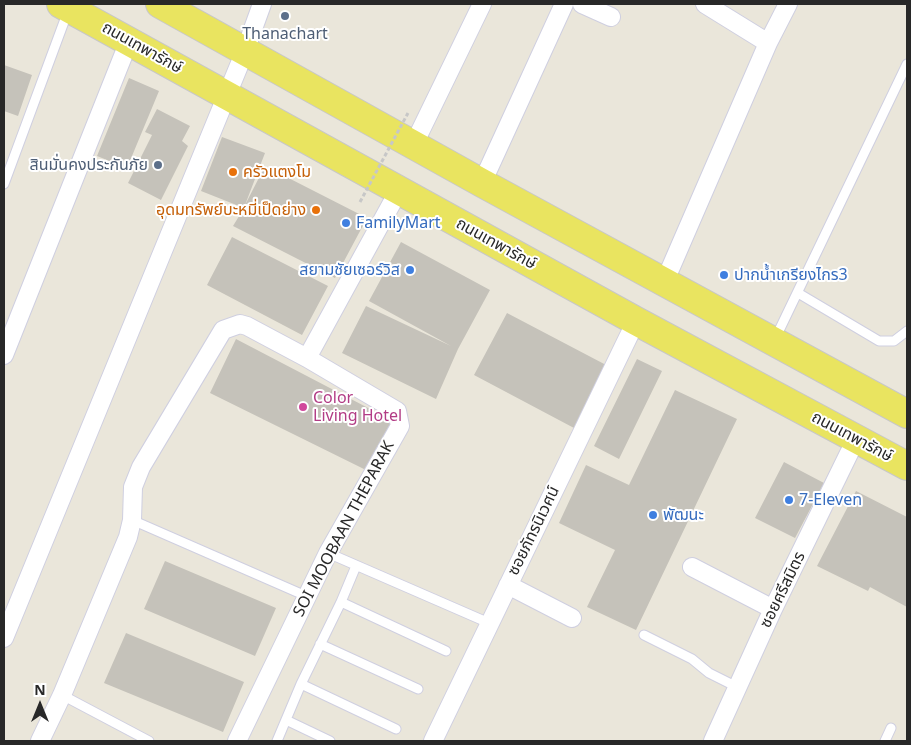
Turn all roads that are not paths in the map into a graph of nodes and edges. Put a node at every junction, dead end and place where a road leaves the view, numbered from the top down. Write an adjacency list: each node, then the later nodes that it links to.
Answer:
1 (160, 4): 12 (main road)
2 (262, 4): 12 (street)
3 (482, 4): 15 (street)
4 (564, 4): 16 (street)
5 (582, 4): 9 (street)
6 (705, 4): 11 (street)
7 (788, 4): 11 (street)
8 (65, 6): 10 (main road, ถนนเทพารักษ์); 17 (lane)
9 (611, 17)
10 (129, 41): 14 (main road, ถนนเทพารักษ์); 24 (street)
11 (768, 43): 19 (street)
12 (245, 51): 14 (street); 15 (main road)
13 (907, 64): 20 (lane)
14 (226, 95): 18 (main road, ถนนเทพารักษ์); 40 (street)
15 (414, 144): 16 (main road)
16 (482, 183): 19 (main road)
17 (4, 184)
18 (399, 190): 21 (main road, ถนนเทพารักษ์); 25 (street)
19 (664, 283): 23 (main road)
20 (798, 293): 22 (lane); 23 (lane)
21 (636, 321): 27 (main road, ถนนเทพารักษ์); 33 (street, ซอยภัทรนิเวศน์)
22 (907, 331)
23 (774, 342): 26 (main road)
24 (4, 355)
25 (307, 358): 29 (street, SOI MOOBAAN THEPARAK); 30 (street, SOI MOOBAAN THEPARAK)
26 (907, 414)
27 (856, 439): 28 (main road, ถนนเทพารักษ์); 36 (street, ซอยศรีสมิตร)
28 (907, 466)
29 (132, 520): 34 (lane); 46 (street, SOI MOOBAAN THEPARAK)
30 (328, 553): 31 (lane); 34 (street, SOI MOOBAAN THEPARAK)
31 (356, 566): 35 (lane); 38 (lane)
32 (692, 567): 36 (street)
33 (508, 585): 37 (street); 38 (street, ซอยภัทรนิเวศน์)
34 (306, 596): 52 (street, SOI MOOBAAN THEPARAK)
35 (341, 602): 41 (lane); 42 (lane)
36 (773, 609): 44 (street, ซอยศรีสมิตร)
37 (572, 618)
38 (489, 623): 55 (street, ซอยภัทรนิเวศน์)
39 (644, 635): 44 (lane)
40 (4, 638)
41 (320, 644): 43 (lane); 45 (lane)
42 (446, 651)
43 (301, 684): 47 (lane); 49 (lane)
44 (737, 687): 56 (street, ซอยศรีสมิตร)
45 (418, 689)
46 (62, 695): 50 (street, SOI MOOBAAN THEPARAK); 51 (lane)
47 (286, 720): 53 (lane); 54 (lane)
48 (891, 728): 57 (lane)
49 (396, 729)
50 (40, 741)
51 (149, 741)
52 (238, 741)
53 (278, 741)
54 (330, 741)
55 (433, 741)
56 (713, 741)
57 (885, 741)

